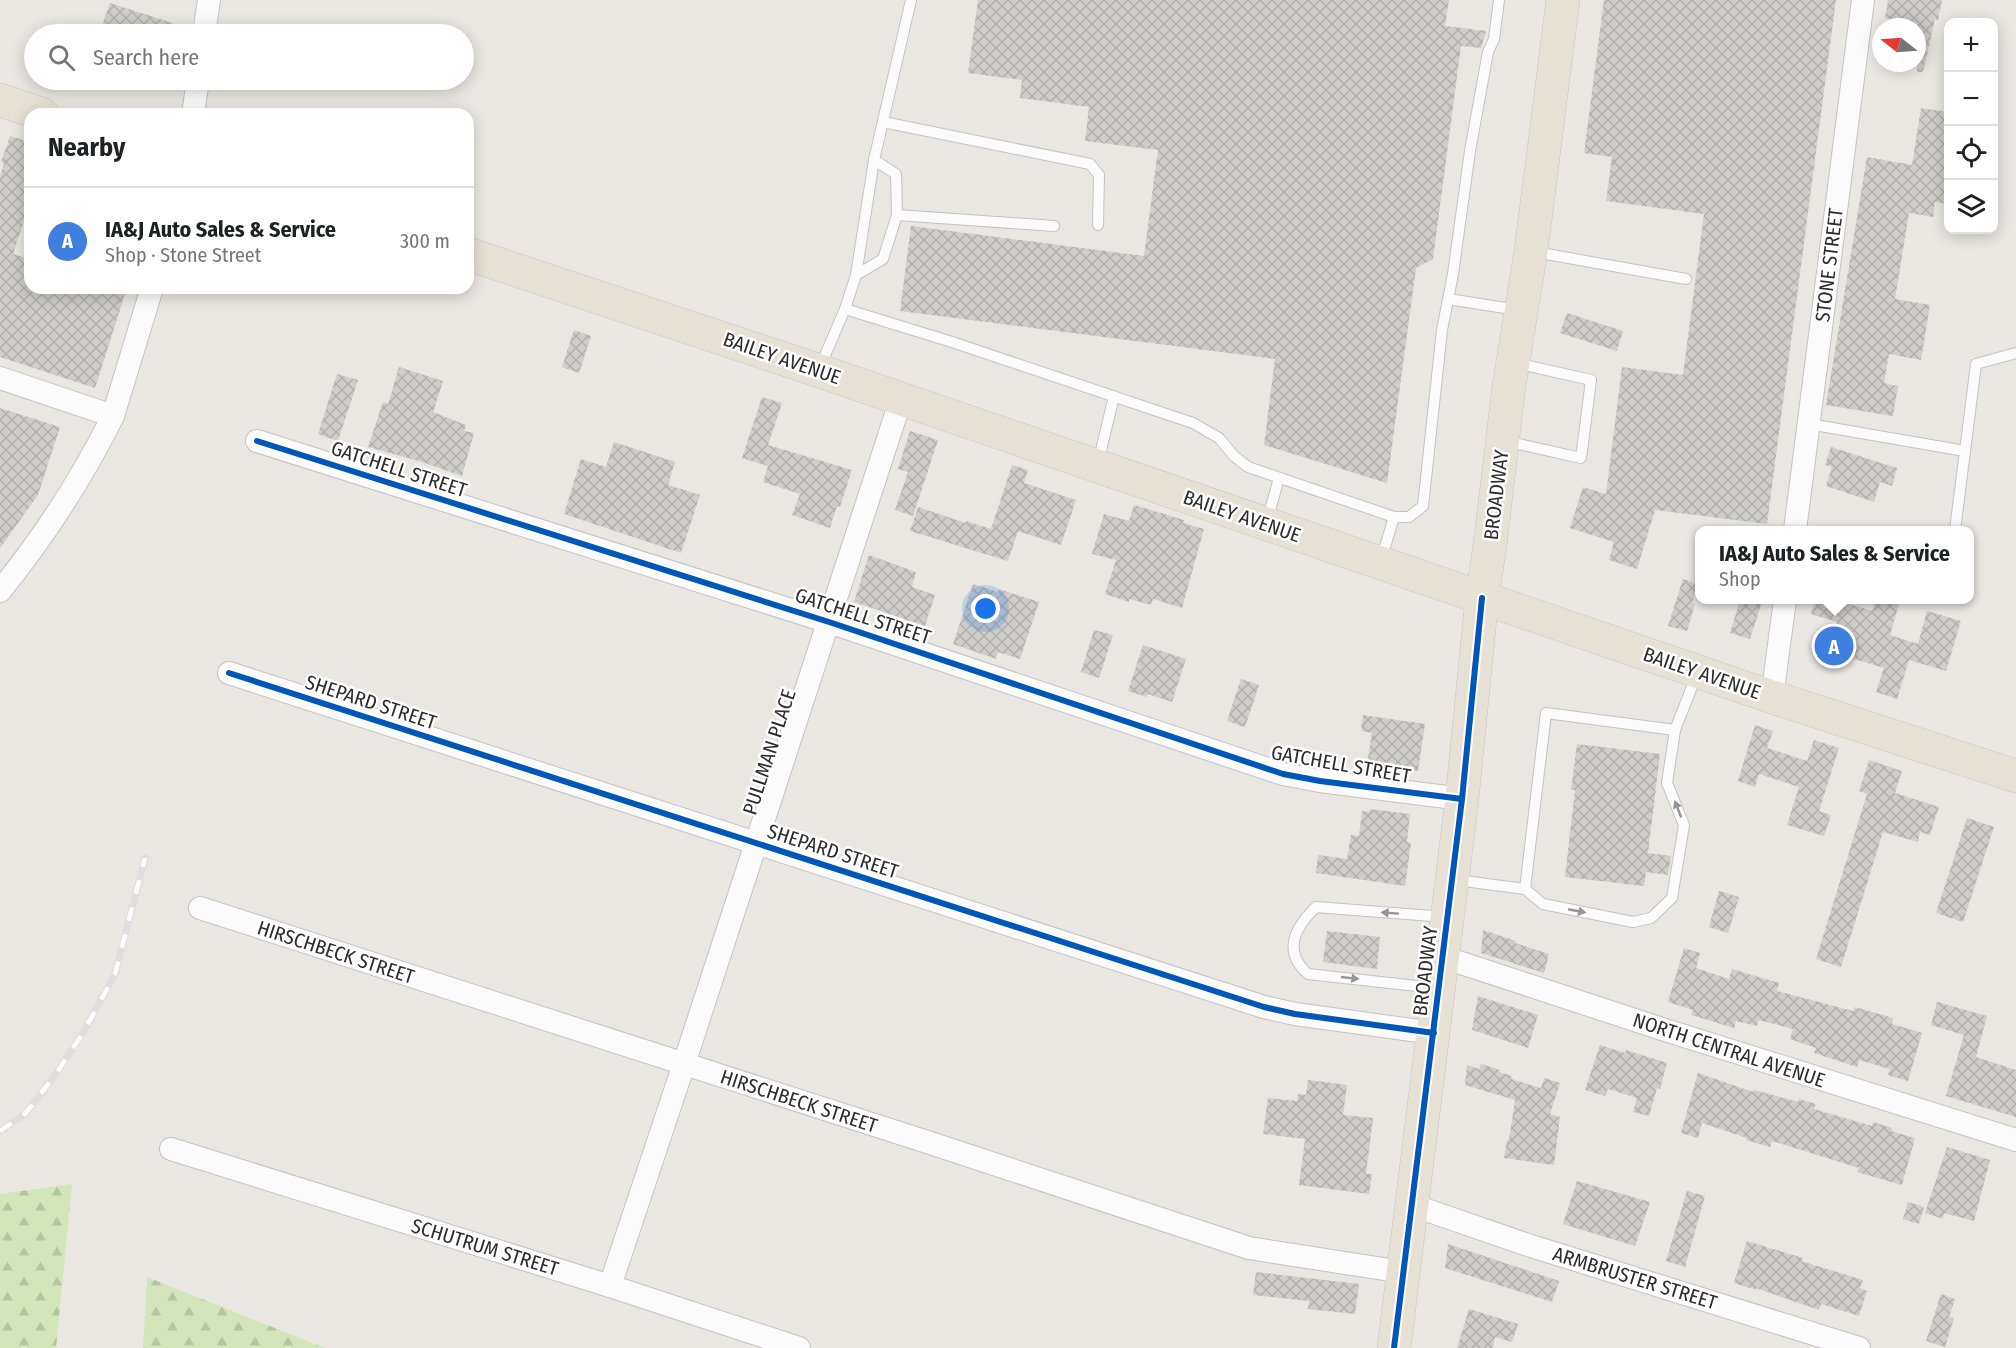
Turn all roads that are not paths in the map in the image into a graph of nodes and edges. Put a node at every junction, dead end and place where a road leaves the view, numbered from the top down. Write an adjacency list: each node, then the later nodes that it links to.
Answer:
1 (209, 0): 6 (street)
2 (910, 0): 11 (lane)
3 (1498, 0): 21 (lane)
4 (1563, 0): 16 (main road, BROADWAY)
5 (1863, 0): 31 (street, STONE STREET)
6 (205, 24)
7 (197, 90): 10 (street)
8 (0, 100): 9 (main road)
9 (24, 108)
10 (194, 108)
11 (883, 122): 12 (lane); 14 (lane)
12 (874, 160): 13 (lane); 18 (lane)
13 (897, 215): 15 (lane); 18 (lane)
14 (1098, 225)
15 (1054, 226)
16 (1531, 251): 19 (lane); 23 (main road, BROADWAY)
17 (474, 256): 26 (main road, BAILEY AVENUE)
18 (856, 275): 22 (lane)
19 (1686, 279)
20 (150, 294): 30 (street)
21 (1448, 299): 23 (lane); 37 (lane)
22 (845, 309): 26 (lane); 28 (lane)
23 (1521, 310): 25 (main road, BROADWAY)
24 (2016, 353): 34 (lane)
25 (1513, 362): 32 (main road, BROADWAY); 32 (lane)
26 (818, 370): 29 (main road, BAILEY AVENUE)
27 (0, 378): 30 (street)
28 (1114, 396): 35 (lane); 36 (lane)
29 (901, 399): 35 (main road, BAILEY AVENUE); 45 (street, PULLMAN PLACE)
30 (113, 416): 42 (street)
31 (1809, 424): 34 (lane); 39 (street, STONE STREET)
32 (1503, 440): 43 (main road, BROADWAY)
33 (257, 441): 45 (street, GATCHELL STREET)
34 (1965, 451): 40 (lane)
35 (1097, 466): 38 (main road, BAILEY AVENUE)
36 (1278, 478): 37 (lane); 38 (lane)
37 (1394, 517): 41 (lane)
38 (1267, 524): 41 (main road, BAILEY AVENUE)
39 (1795, 526)
40 (1956, 526)
41 (1380, 563): 43 (main road, BAILEY AVENUE)
42 (0, 591)
43 (1482, 598): 46 (main road, BAILEY AVENUE); 51 (main road, BROADWAY)
44 (1784, 604): 48 (street)
45 (829, 622): 51 (street, GATCHELL STREET); 52 (street, PULLMAN PLACE)
46 (1698, 672): 48 (main road, BAILEY AVENUE); 49 (lane)
47 (229, 673): 52 (street, SHEPARD STREET)
48 (1772, 698): 50 (main road, BAILEY AVENUE)
49 (1675, 730): 54 (lane); 54 (lane, one-way to 49)
50 (2016, 776)
51 (1462, 799): 53 (main road, BROADWAY)
52 (756, 843): 58 (street, SHEPARD STREET); 59 (street, PULLMAN PLACE)
53 (1453, 880): 54 (lane); 56 (main road, BROADWAY)
54 (1525, 889)
55 (200, 908): 59 (street, HIRSCHBECK STREET)
56 (1448, 917): 57 (main road, BROADWAY); 57 (lane, one-way to 57)
57 (1441, 972): 58 (main road, BROADWAY); 60 (street, NORTH CENTRAL AVENUE)
58 (1434, 1033): 62 (main road, BROADWAY)
59 (684, 1064): 63 (street, HIRSCHBECK STREET); 64 (street, PULLMAN PLACE)
60 (2016, 1140)
61 (171, 1149): 64 (street, SCHUTRUM STREET)
62 (1412, 1205): 63 (main road, BROADWAY); 67 (street, ARMBRUSTER STREET)
63 (1404, 1272): 66 (main road, BROADWAY)
64 (610, 1286): 65 (street, SCHUTRUM STREET)
65 (799, 1348)
66 (1394, 1348)
67 (1859, 1348)

